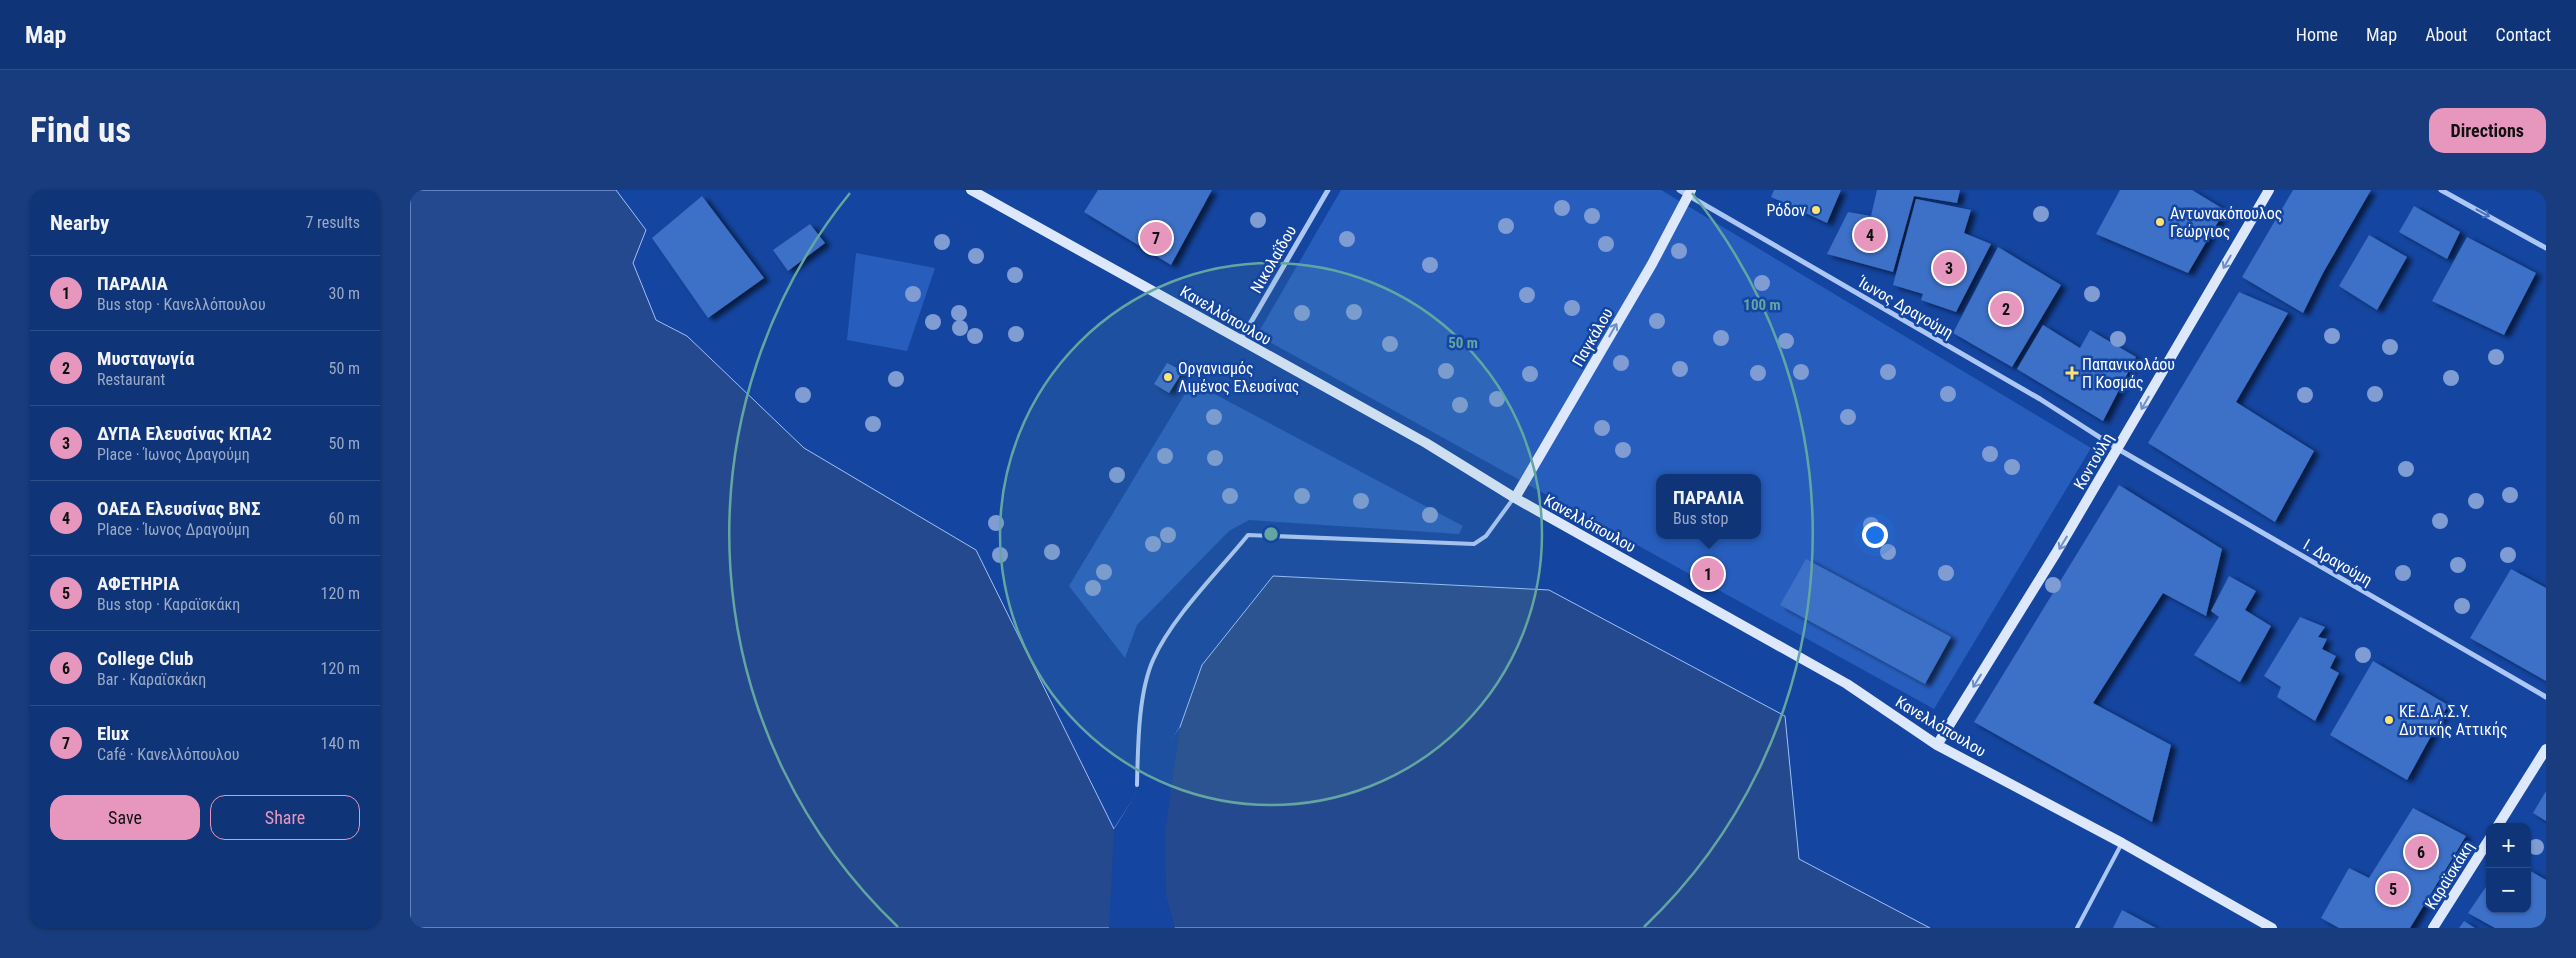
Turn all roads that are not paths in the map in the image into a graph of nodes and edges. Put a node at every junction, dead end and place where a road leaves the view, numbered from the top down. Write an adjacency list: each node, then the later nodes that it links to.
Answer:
1 (971, 190): 7 (main road, Κανελλόπουλου)
2 (1328, 190): 7 (street, Νικολαΐδου)
3 (2269, 190): 8 (main road, Κοντούλη, one-way to 8)
4 (2441, 190): 6 (street, one-way to 6)
5 (1686, 192): 8 (street, Ίωνος Δραγούμη); 9 (main road, Παγκάλου, one-way to 5)
6 (2546, 248)
7 (1240, 341): 9 (main road, Κανελλόπουλου)
8 (2118, 449): 10 (street, Ι. Δραγούμη); 11 (main road, Κοντούλη, one-way to 11)
9 (1515, 498): 11 (main road, Κανελλόπουλου); 13 (lane)
10 (2546, 697)
11 (1937, 745): 15 (main road, Κανελλόπουλου)
12 (2546, 749): 14 (main road)
13 (1137, 784)
14 (2500, 823)
15 (2122, 844): 17 (lane); 18 (main road, Κανελλόπουλου)
16 (2486, 844): 19 (main road, Καραϊσκάκη)
17 (2077, 928)
18 (2272, 928)
19 (2433, 928)

